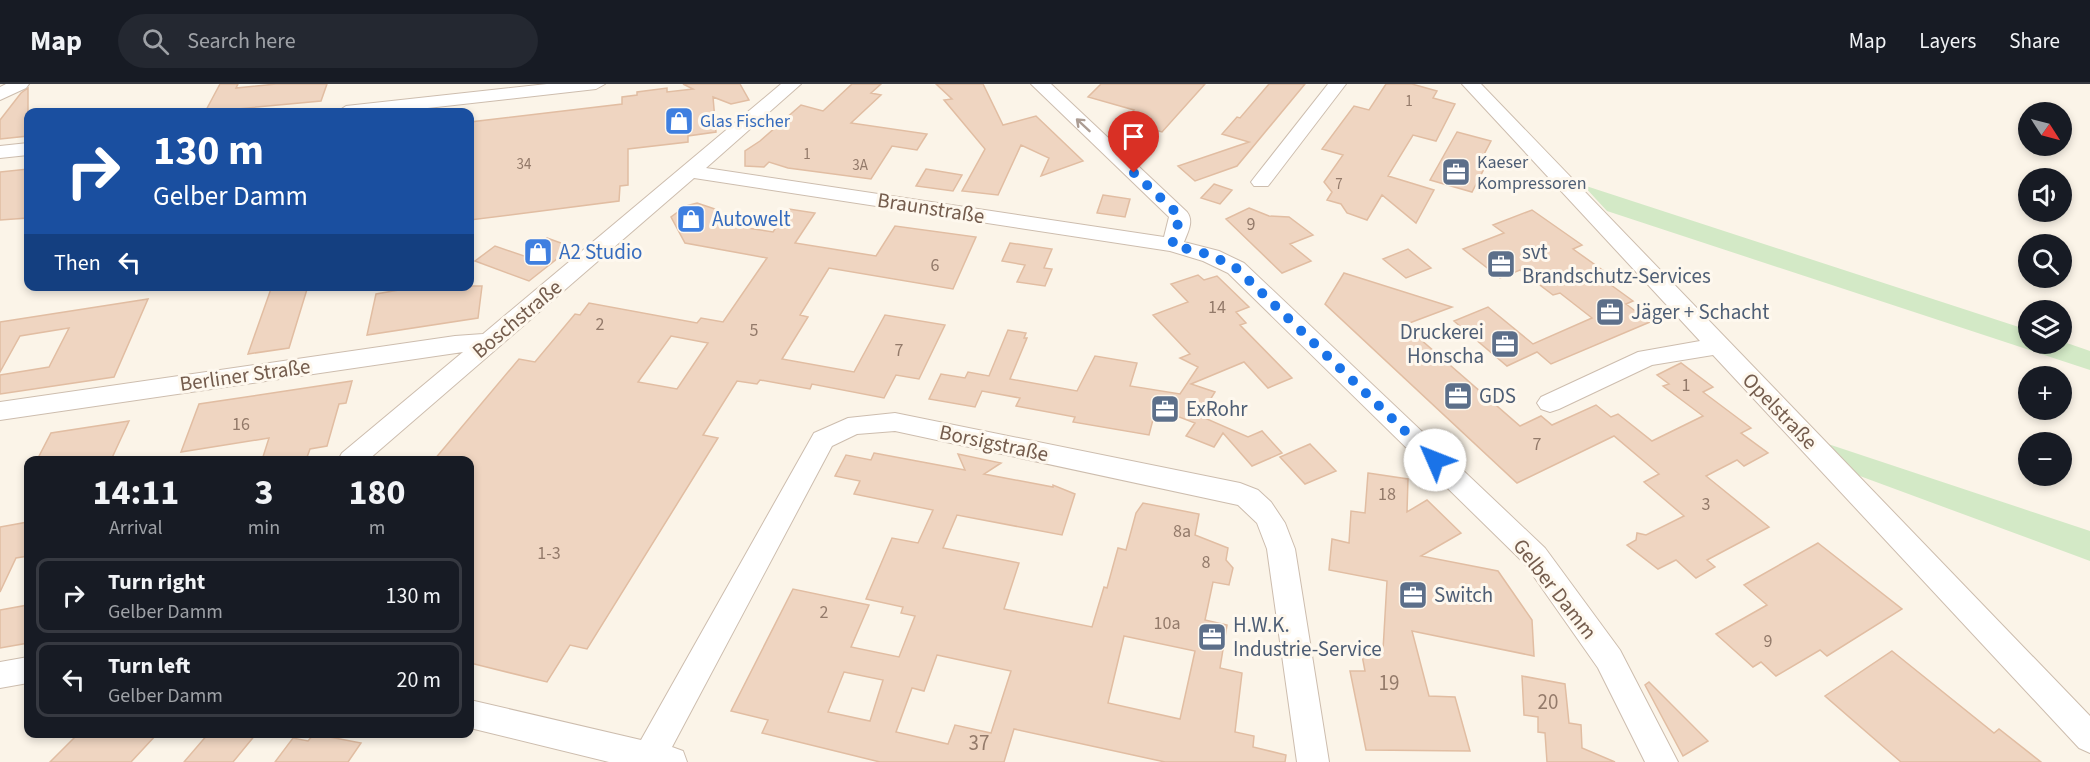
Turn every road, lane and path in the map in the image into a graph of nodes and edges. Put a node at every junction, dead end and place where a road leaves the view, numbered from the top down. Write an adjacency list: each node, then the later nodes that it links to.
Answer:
1 (20, 84): 7 (street)
2 (596, 84): 8 (street)
3 (792, 84): 11 (street, Boschstraße)
4 (1040, 84): 13 (street, one-way to 4)
5 (1337, 84): 12 (street)
6 (1470, 84): 15 (street, Opelstraße)
7 (0, 94)
8 (382, 108)
9 (24, 149): 10 (street)
10 (0, 152)
11 (691, 172): 13 (street, Braunstraße); 14 (street, Boschstraße)
12 (1261, 182)
13 (1172, 245): 25 (street, Gelber Damm)
14 (490, 342): 17 (street, Berliner Straße); 18 (street, Boschstraße)
15 (1718, 346): 16 (street); 22 (street, Opelstraße)
16 (1550, 403)
17 (0, 411)
18 (356, 456)
19 (24, 671): 20 (street)
20 (0, 675)
21 (474, 715): 23 (street)
22 (2090, 738)
23 (660, 759): 24 (street, Borsigstraße)
24 (1313, 762)
25 (1662, 762)

